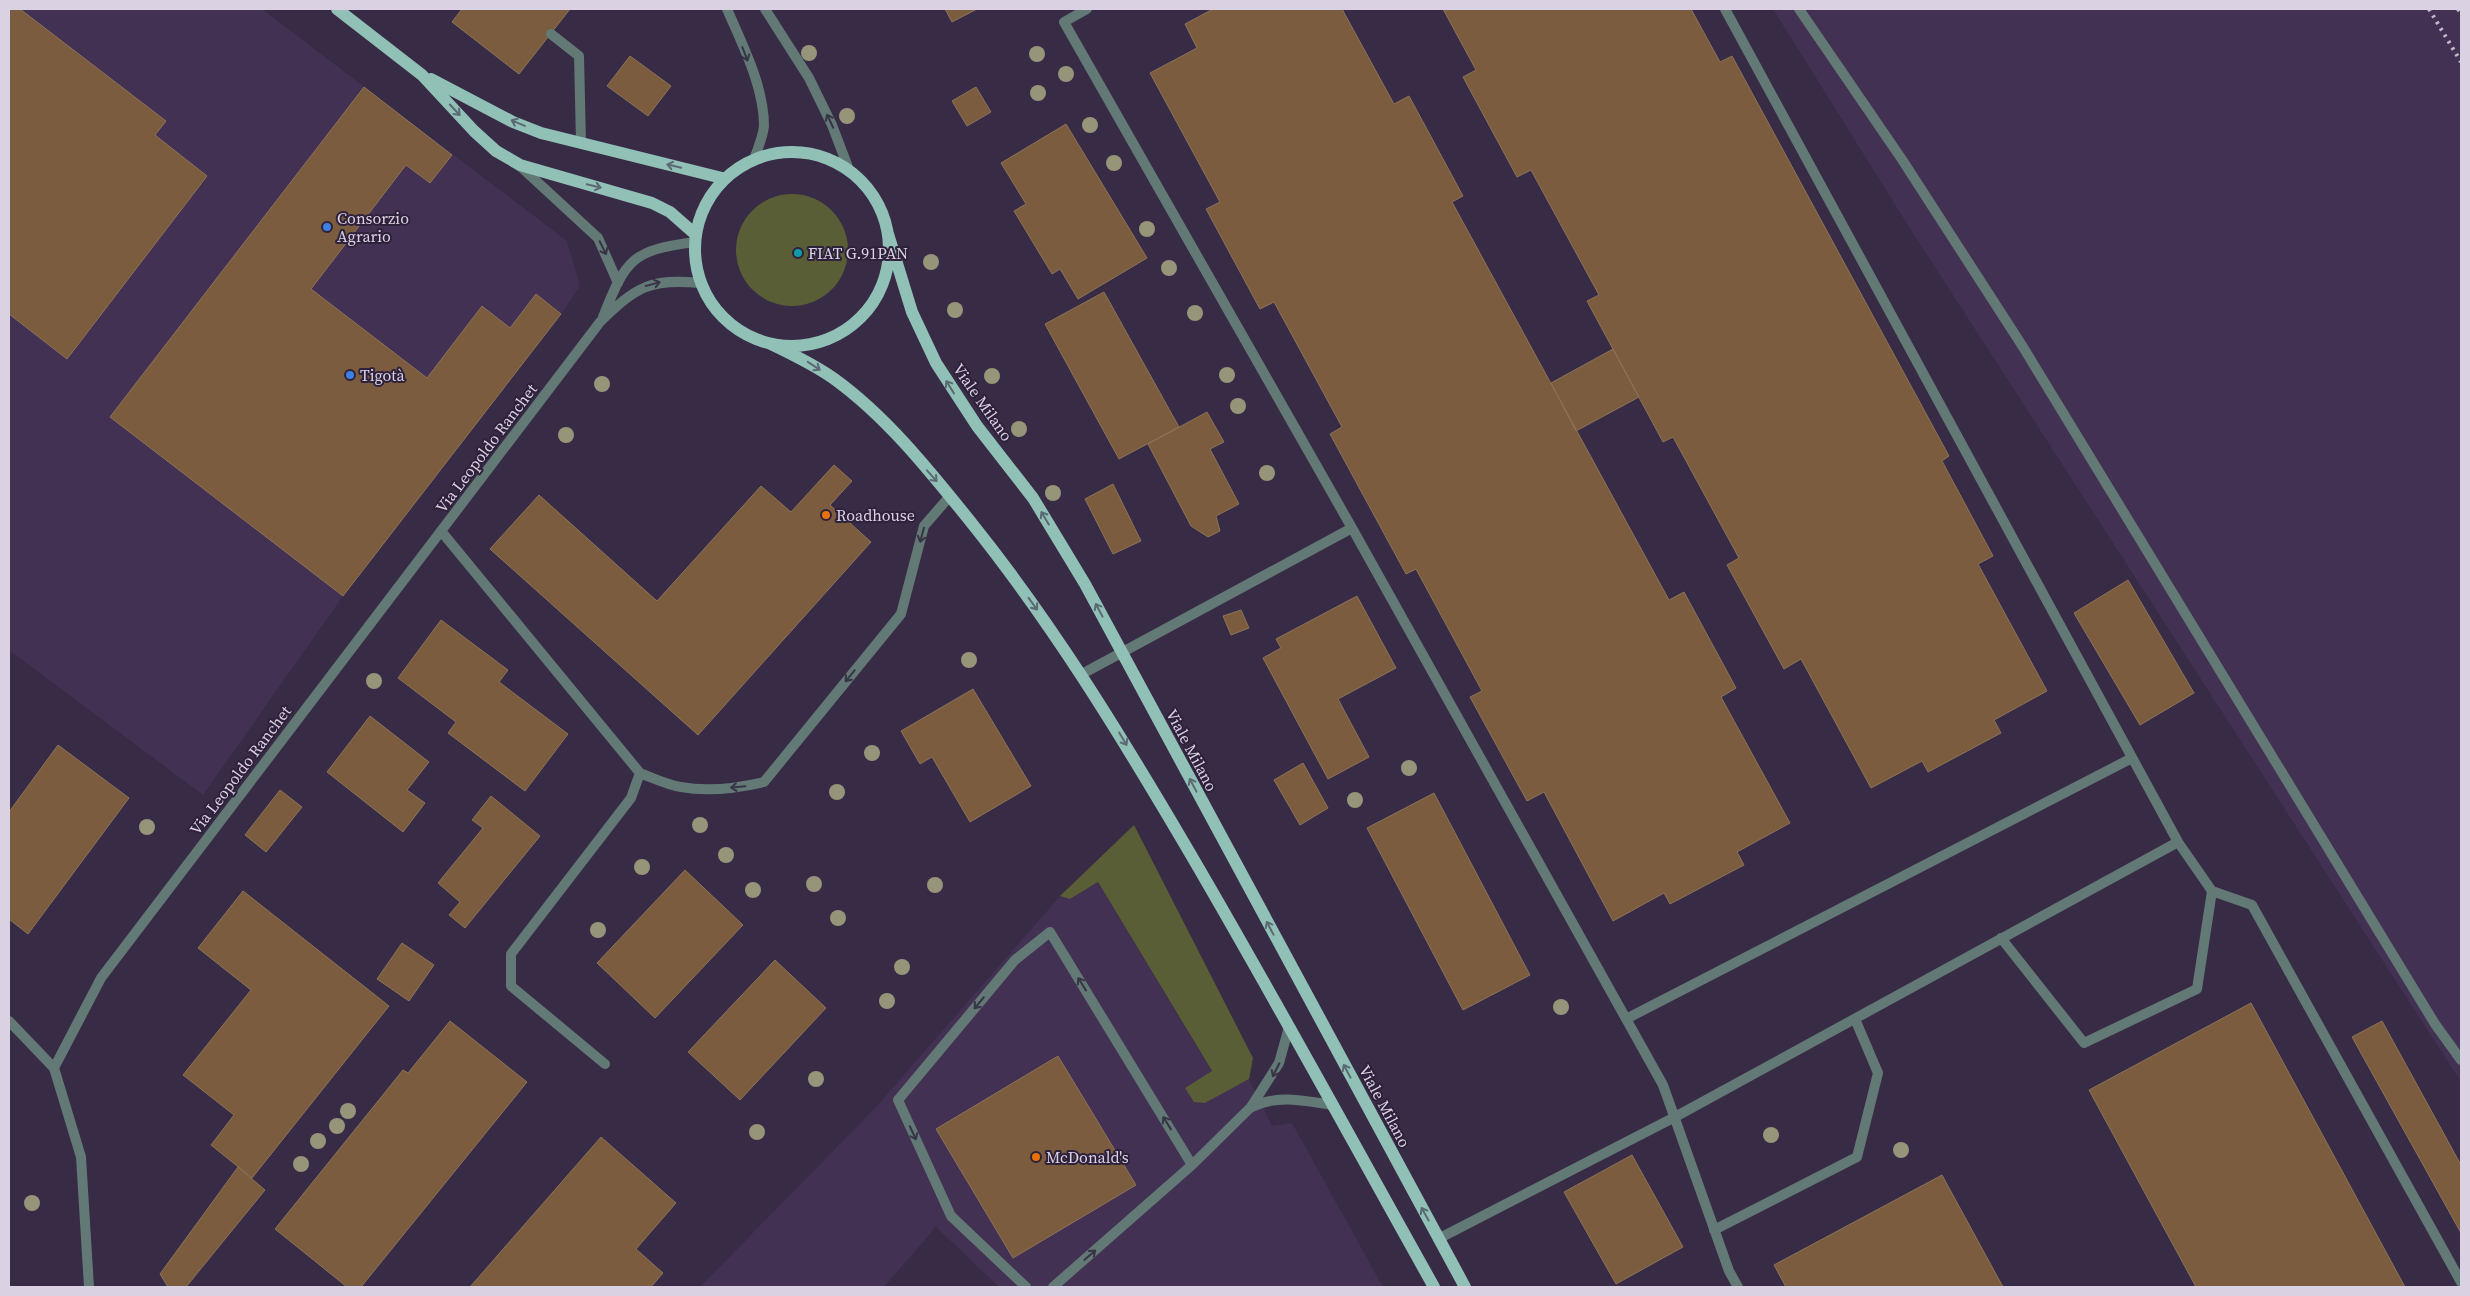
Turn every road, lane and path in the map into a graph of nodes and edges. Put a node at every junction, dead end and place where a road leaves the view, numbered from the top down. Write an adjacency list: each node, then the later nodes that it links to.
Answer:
1 (337, 9): 8 (main road)
2 (727, 9): 10 (street, one-way to 10)
3 (765, 9): 12 (street, one-way to 3)
4 (1087, 9): 21 (street)
5 (1725, 9): 25 (street)
6 (1799, 9): 34 (street)
7 (551, 34): 9 (street)
8 (422, 74): 9 (main road, one-way to 8); 11 (main road, one-way to 11)
9 (581, 143): 13 (main road, one-way to 9)
10 (754, 159): 12 (main road); 13 (main road)
11 (520, 165): 15 (main road, one-way to 15); 16 (street, one-way to 16)
12 (848, 167): 14 (main road, Viale Milano)
13 (722, 178): 15 (main road)
14 (888, 234): 19 (main road); 23 (main road, Viale Milano, one-way to 14)
15 (695, 238): 16 (street); 17 (main road)
16 (618, 283): 18 (street)
17 (700, 283): 18 (street, one-way to 17); 19 (main road)
18 (600, 322): 22 (street, Via Leopoldo Ranchet)
19 (771, 344): 20 (main road, one-way to 20)
20 (950, 496): 24 (main road, one-way to 24); 26 (street, one-way to 26)
21 (1352, 528): 23 (street); 31 (street)
22 (441, 531): 26 (street); 36 (street, Via Leopoldo Ranchet)
23 (1122, 653): 24 (street); 42 (main road, Viale Milano, one-way to 23)
24 (1082, 674): 33 (main road, one-way to 33)
25 (2132, 758): 27 (street); 31 (street)
26 (640, 773): 35 (street)
27 (2178, 842): 28 (street); 29 (street)
28 (2212, 891): 29 (street); 43 (street)
29 (2001, 938): 30 (street)
30 (1855, 1018): 39 (street); 41 (street)
31 (1626, 1019): 39 (street)
32 (9, 1021): 36 (street)
33 (1289, 1026): 37 (main road); 38 (street, one-way to 38)
34 (2461, 1060)
35 (605, 1064)
36 (54, 1068): 44 (street)
37 (1333, 1105): 38 (street); 47 (main road)
38 (1251, 1107): 40 (street)
39 (1675, 1117): 41 (street); 42 (street)
40 (1192, 1164): 45 (street, one-way to 45); 46 (street, one-way to 40)
41 (1714, 1230): 49 (street)
42 (1438, 1239): 48 (main road, Viale Milano)
43 (2461, 1282)
44 (88, 1287)
45 (1026, 1287)
46 (1053, 1287)
47 (1434, 1287)
48 (1465, 1287)
49 (1738, 1287)

